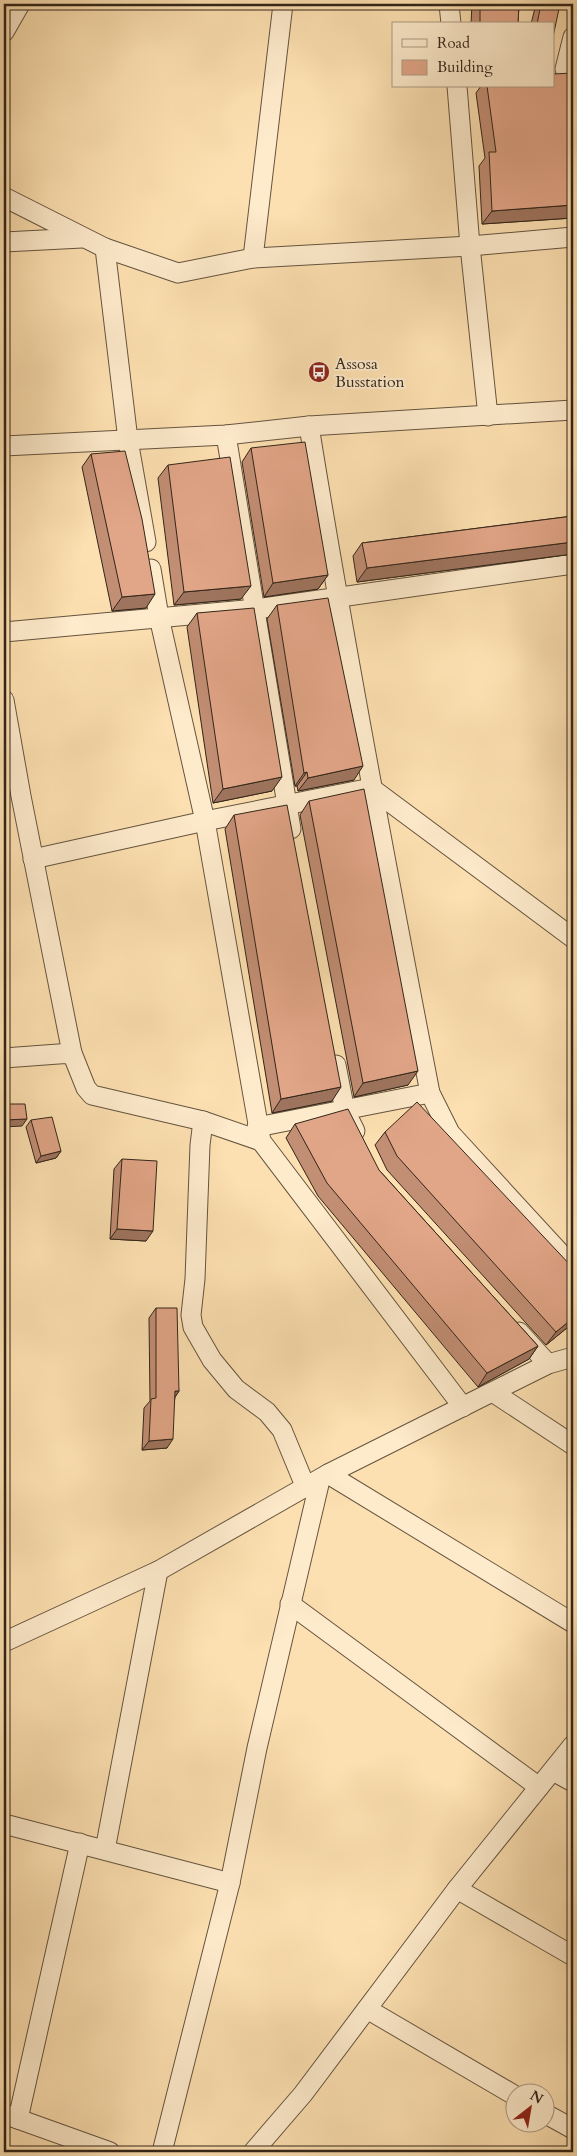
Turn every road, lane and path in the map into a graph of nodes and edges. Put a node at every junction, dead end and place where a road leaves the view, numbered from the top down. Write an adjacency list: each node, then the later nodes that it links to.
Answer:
1 (20, 4): 5 (street)
2 (283, 4): 15 (street)
3 (449, 4): 4 (street)
4 (451, 22)
5 (4, 32)
6 (573, 36): 7 (street)
7 (564, 69)
8 (457, 88): 13 (street)
9 (4, 197): 10 (street)
10 (84, 237): 12 (street); 14 (street)
11 (573, 237): 13 (street)
12 (4, 242)
13 (470, 246): 15 (street); 17 (street)
14 (106, 248): 15 (street); 20 (street)
15 (253, 258)
16 (573, 410): 17 (street)
17 (488, 416): 18 (street)
18 (309, 426): 19 (street); 23 (street)
19 (226, 435): 20 (street); 24 (street)
20 (128, 440): 21 (street); 25 (street)
21 (4, 446)
22 (573, 564): 23 (street)
23 (337, 598): 24 (street); 28 (street)
24 (256, 609): 25 (street); 30 (street)
25 (159, 617): 26 (street); 31 (street)
26 (4, 632)
27 (4, 700): 29 (street)
28 (371, 788): 30 (street); 34 (street); 38 (street)
29 (12, 797): 33 (street)
30 (286, 804): 31 (street); 32 (street)
31 (205, 821): 33 (street); 41 (street)
32 (294, 842)
33 (33, 859): 36 (street)
34 (573, 938)
35 (332, 1044): 39 (street)
36 (72, 1053): 37 (street); 40 (street)
37 (4, 1058)
38 (430, 1093): 39 (street); 43 (street)
39 (345, 1111): 41 (street); 42 (street)
40 (203, 1121): 41 (street); 50 (street)
41 (259, 1134): 48 (street)
42 (362, 1144)
43 (573, 1267)
44 (509, 1321): 46 (street)
45 (573, 1357): 46 (street)
46 (548, 1364): 47 (street)
47 (494, 1393): 48 (street); 49 (street)
48 (463, 1407): 50 (street)
49 (573, 1445)
50 (318, 1481): 51 (street); 52 (street); 53 (street)
51 (158, 1571): 54 (street); 61 (street)
52 (290, 1604): 58 (street); 62 (street)
53 (573, 1623)
54 (4, 1642)
55 (573, 1745): 56 (street)
56 (553, 1771): 57 (street); 58 (street)
57 (573, 1782)
58 (539, 1786): 63 (street)
59 (4, 1824): 60 (street)
60 (80, 1843): 61 (street); 67 (street)
61 (105, 1850): 62 (street)
62 (230, 1883): 71 (street)
63 (457, 1889): 64 (street); 65 (street)
64 (573, 1956)
65 (367, 2009): 66 (street); 72 (street)
66 (504, 2089)
67 (11, 2116): 70 (street)
68 (554, 2118): 69 (street)
69 (573, 2129)
70 (110, 2152)
71 (162, 2152)
72 (253, 2152)

